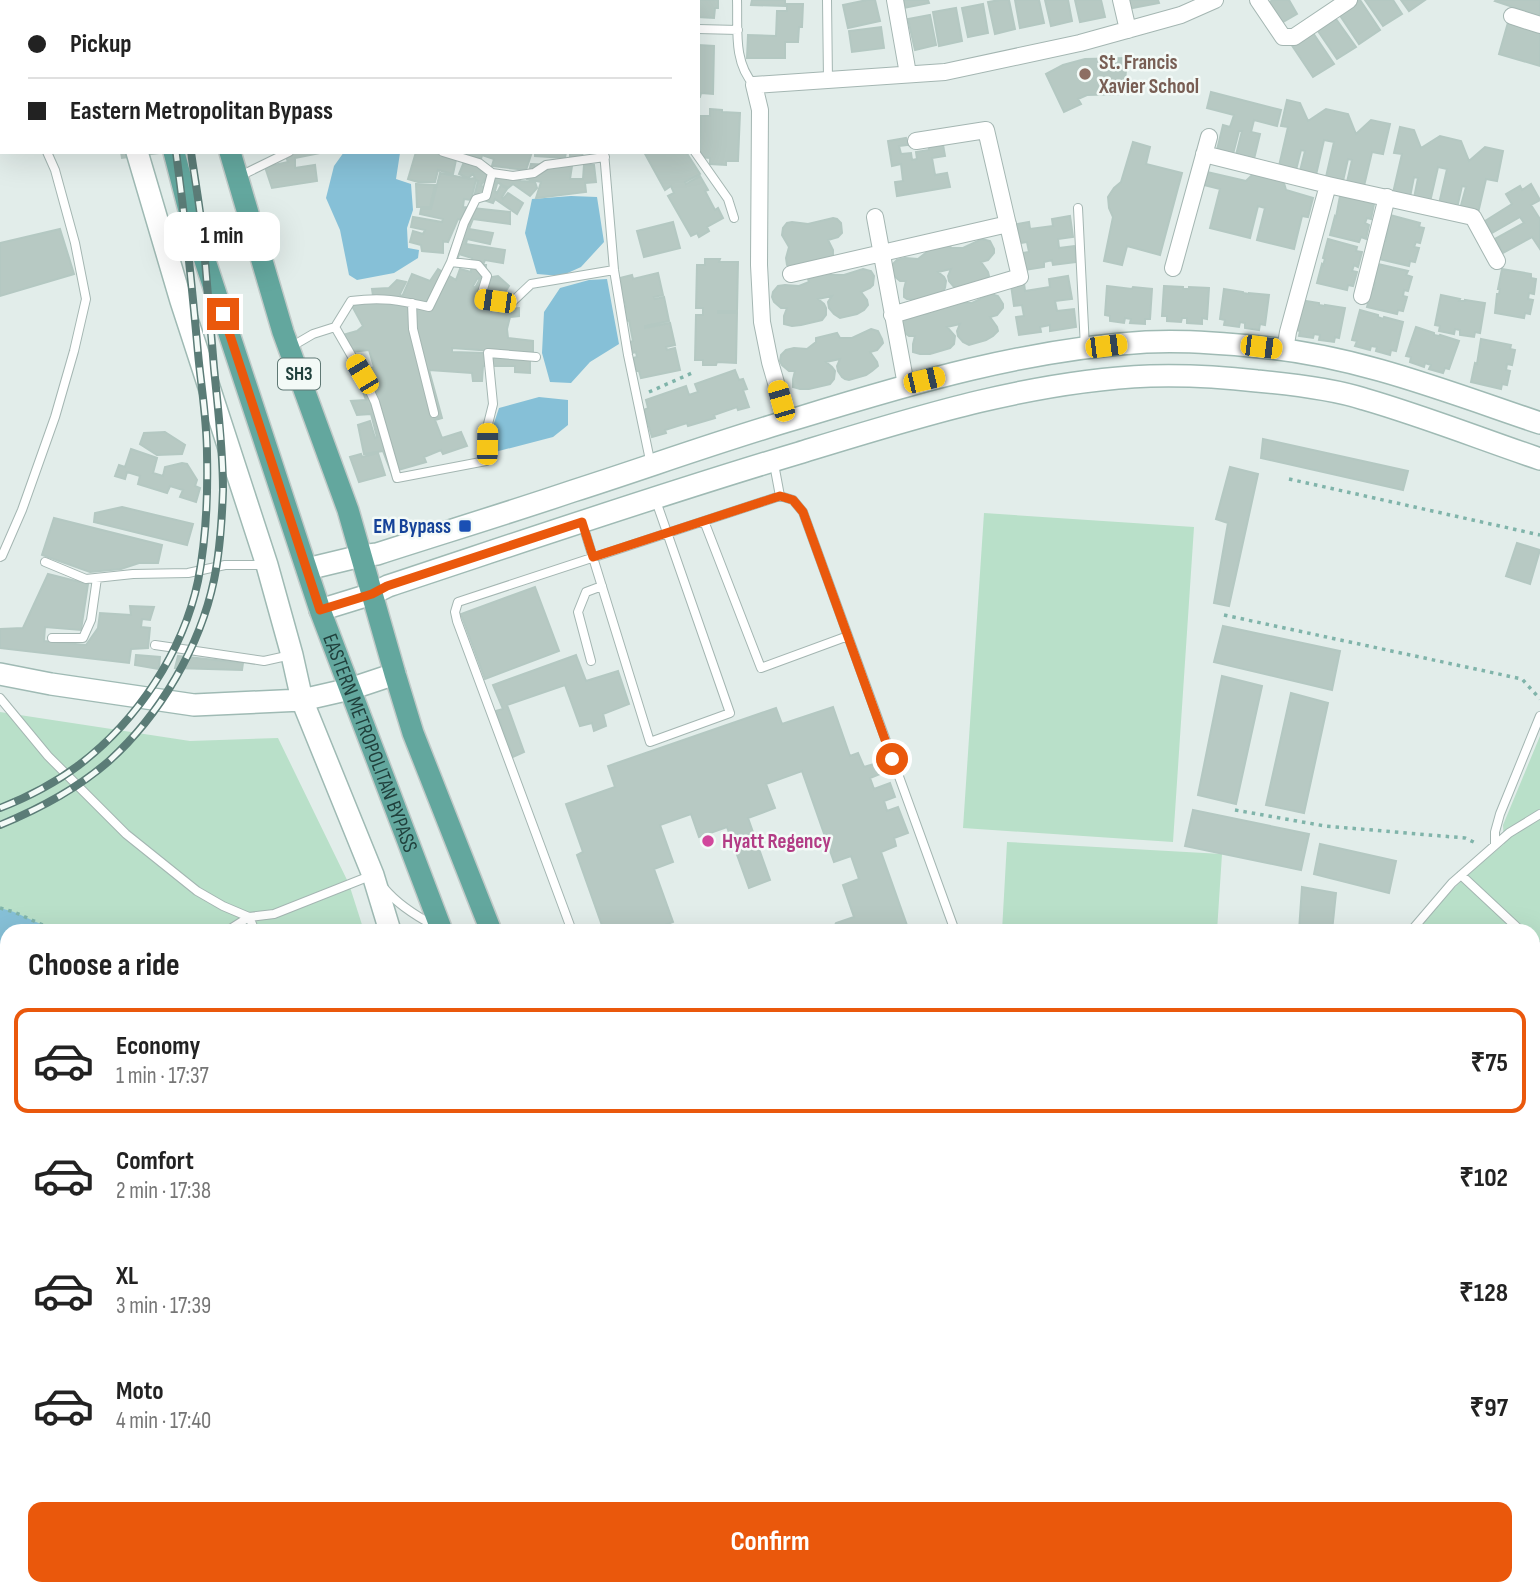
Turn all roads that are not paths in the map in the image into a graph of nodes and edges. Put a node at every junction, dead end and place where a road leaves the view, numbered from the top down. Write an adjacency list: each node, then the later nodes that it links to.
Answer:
1 (737, 0): 11 (lane)
2 (827, 0): 14 (lane)
3 (895, 0): 13 (street)
4 (1121, 0): 12 (street)
5 (1214, 0): 12 (street)
6 (1258, 0): 7 (street)
7 (1349, 0)
8 (1512, 16): 9 (street)
9 (1540, 25)
10 (700, 29): 11 (lane)
11 (738, 30): 15 (lane)
12 (1128, 30): 13 (street)
13 (908, 74): 14 (street)
14 (828, 80): 15 (street)
15 (754, 85): 57 (street)
16 (1209, 137): 26 (street)
17 (916, 141): 36 (street)
18 (48, 154): 68 (lane)
19 (138, 154): 71 (main road)
20 (175, 154): 72 (main road, EASTERN METROPOLITAN BYPASS / SH3)
21 (231, 154): 30 (main road, EASTERN METROPOLITAN BYPASS / SH3)
22 (285, 154): 30 (lane)
23 (450, 154): 29 (lane)
24 (544, 154): 28 (lane)
25 (696, 154): 35 (lane)
26 (1204, 154): 31 (street); 40 (street)
27 (604, 155): 28 (lane); 41 (lane)
28 (546, 164): 29 (lane)
29 (492, 173): 39 (lane)
30 (237, 177): 47 (main road, EASTERN METROPOLITAN BYPASS / SH3)
31 (1328, 185): 32 (street); 49 (street)
32 (1387, 197): 38 (street); 43 (street)
33 (1078, 208): 48 (lane)
34 (875, 217): 37 (street)
35 (734, 218)
36 (1008, 224): 37 (street); 45 (street)
37 (881, 254): 42 (street); 45 (street)
38 (1496, 261)
39 (451, 262): 41 (lane); 44 (lane)
40 (1173, 268)
41 (614, 270): 61 (lane)
42 (790, 274)
43 (1362, 296)
44 (412, 303): 46 (lane); 56 (lane)
45 (892, 315): 53 (street)
46 (335, 327): 47 (lane); 50 (lane)
47 (289, 348): 67 (main road, EASTERN METROPOLITAN BYPASS / SH3)
48 (1085, 349): 49 (main road); 51 (main road)
49 (1285, 350): 52 (main road)
50 (536, 357)
51 (1015, 359): 53 (main road); 54 (main road)
52 (1370, 367): 55 (main road); 58 (main road)
53 (906, 385): 57 (main road)
54 (1022, 392): 55 (main road); 60 (main road)
55 (1361, 398): 59 (main road)
56 (434, 413)
57 (787, 421): 61 (main road)
58 (1540, 423)
59 (1540, 459)
60 (773, 461): 62 (lane); 63 (main road)
61 (651, 465): 67 (main road)
62 (780, 496): 65 (lane); 77 (lane)
63 (655, 498): 64 (main road); 66 (lane)
64 (582, 522): 69 (lane); 75 (main road)
65 (704, 522): 66 (lane); 77 (lane)
66 (668, 533): 69 (lane); 74 (lane)
67 (361, 555): 72 (main road); 75 (main road, EASTERN METROPOLITAN BYPASS / SH3)
68 (0, 557)
69 (593, 557): 74 (lane); 99 (lane)
70 (45, 562): 73 (lane)
71 (267, 565): 73 (lane); 80 (main road)
72 (307, 569): 76 (main road, EASTERN METROPOLITAN BYPASS / SH3)
73 (97, 578): 78 (lane)
74 (602, 586): 81 (lane)
75 (372, 594): 76 (main road); 83 (main road, EASTERN METROPOLITAN BYPASS / SH3)
76 (320, 610): 84 (main road, EASTERN METROPOLITAN BYPASS / SH3)
77 (848, 636): 100 (lane)
78 (52, 638)
79 (155, 645): 80 (lane)
80 (292, 655): 86 (main road)
81 (591, 661)
82 (0, 674): 86 (main road)
83 (395, 674): 84 (main road); 98 (main road, EASTERN METROPOLITAN BYPASS / SH3)
84 (350, 689): 86 (main road); 97 (main road, EASTERN METROPOLITAN BYPASS / SH3)
85 (0, 698): 92 (lane)
86 (302, 700): 90 (main road)
87 (1540, 716): 89 (lane)
88 (1540, 814): 89 (lane)
89 (1492, 847): 91 (lane)
90 (373, 875): 92 (lane); 95 (main road); 96 (lane)
91 (1461, 875): 101 (lane); 102 (lane)
92 (249, 917): 93 (lane); 94 (lane)
93 (238, 924)
94 (252, 924)
95 (388, 924)
96 (431, 924)
97 (439, 924)
98 (488, 924)
99 (569, 924)
100 (952, 924)
101 (1417, 924)
102 (1514, 924)

